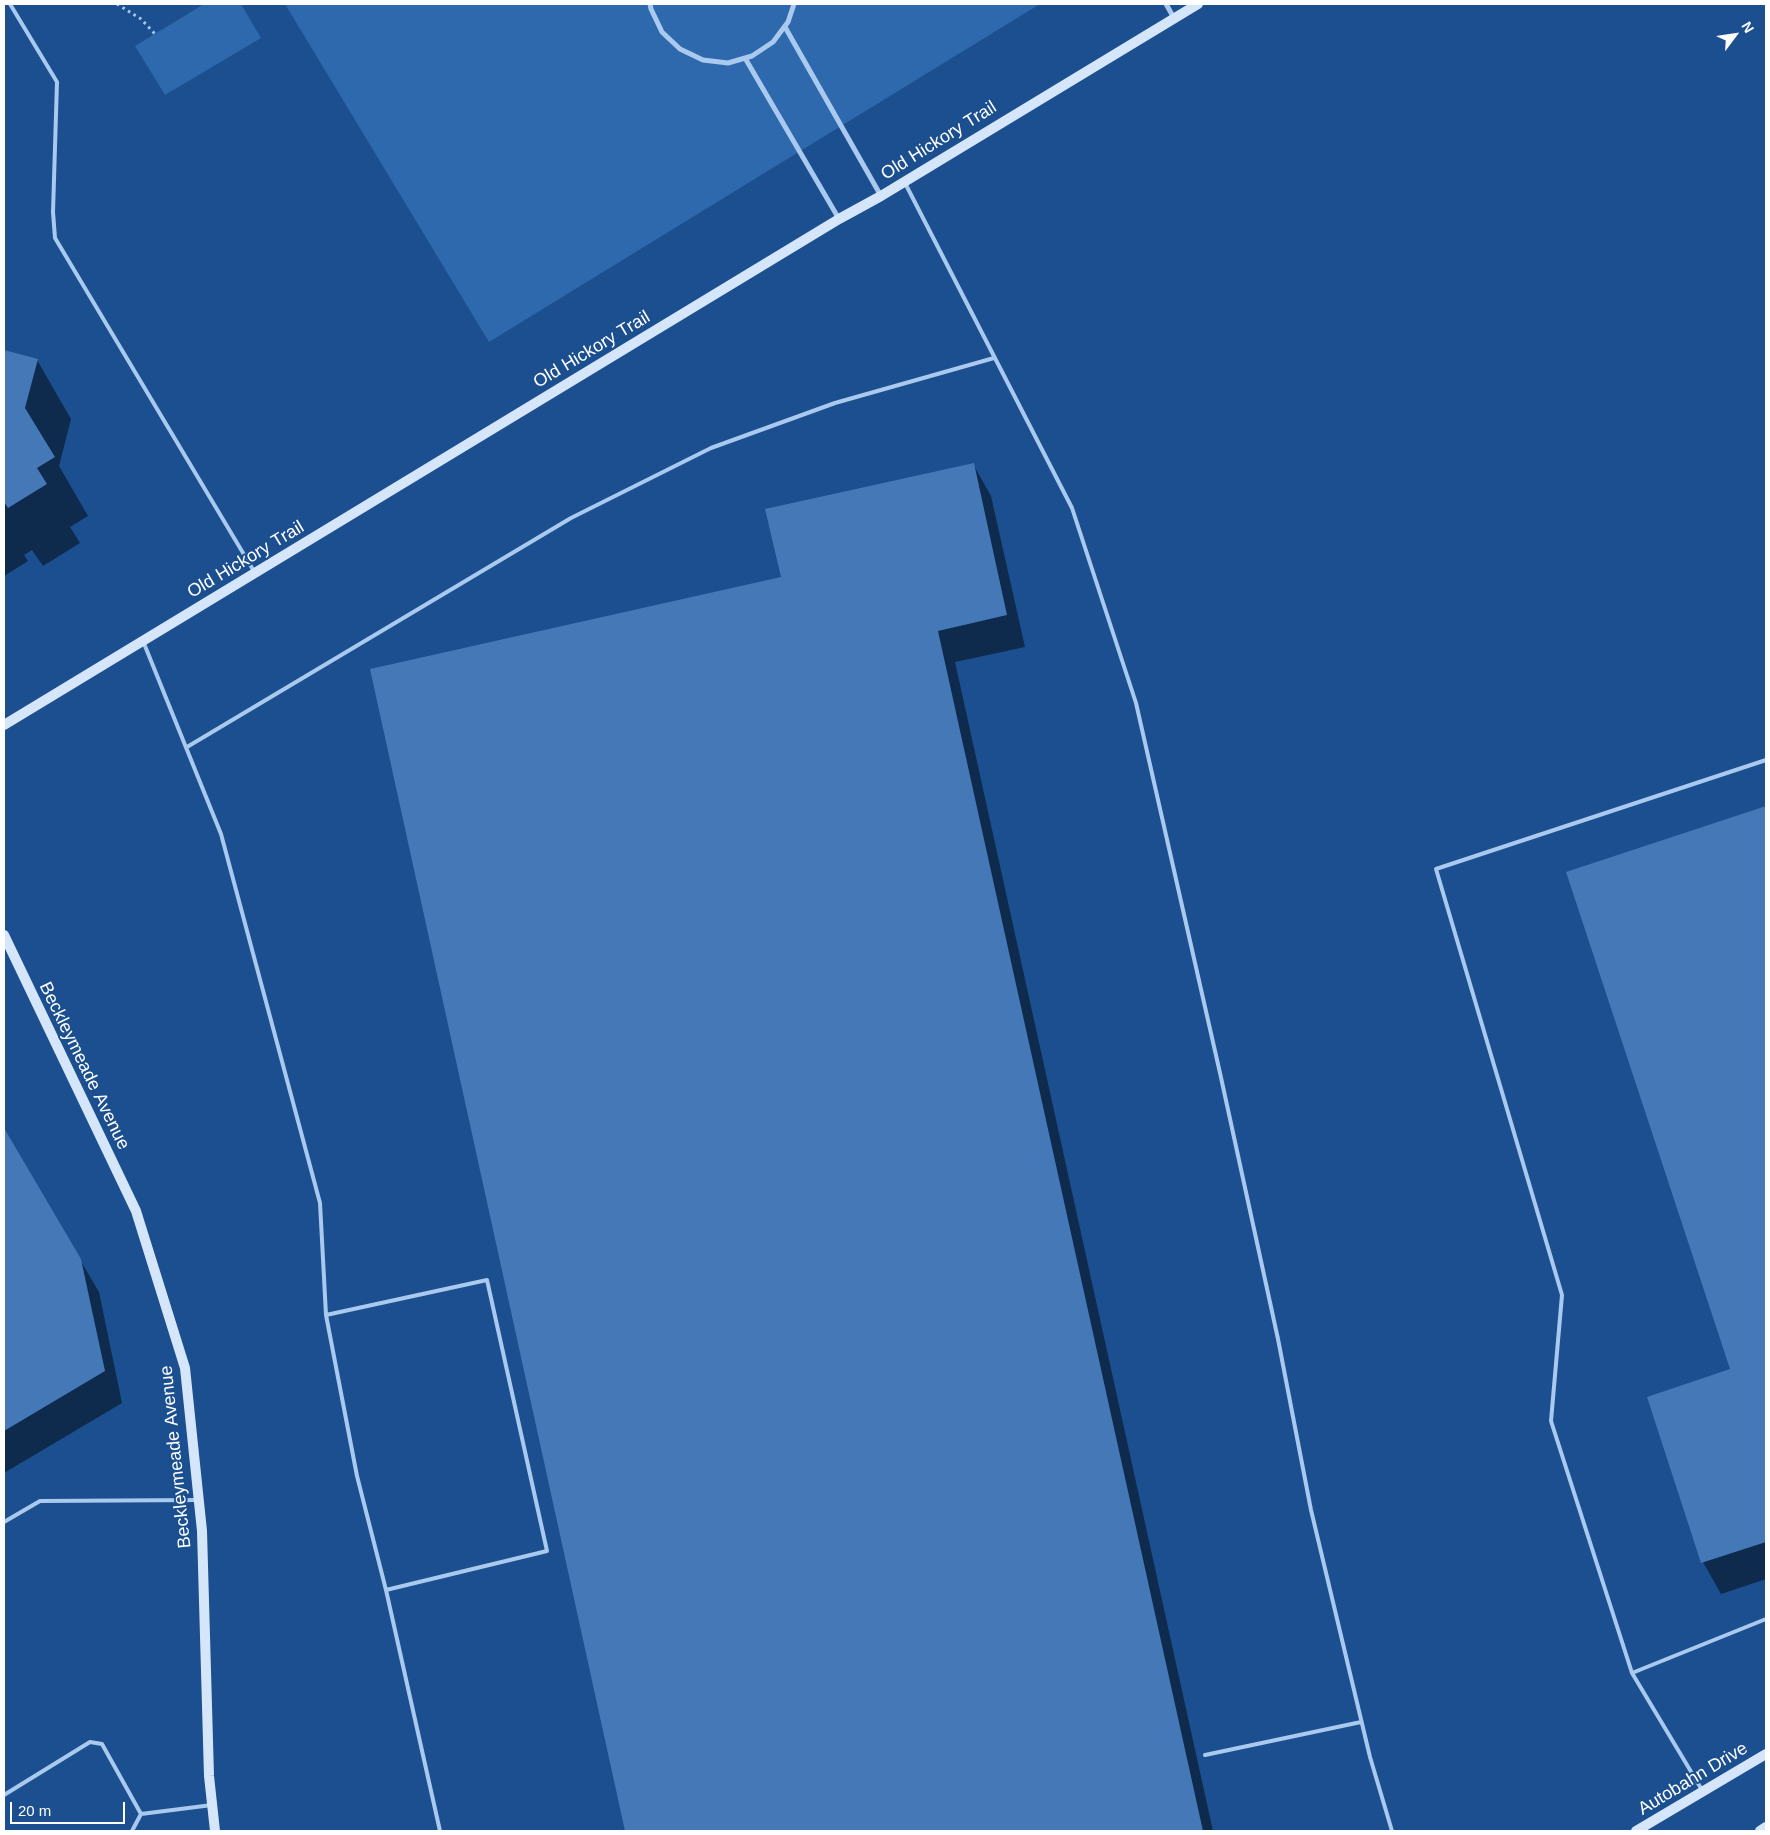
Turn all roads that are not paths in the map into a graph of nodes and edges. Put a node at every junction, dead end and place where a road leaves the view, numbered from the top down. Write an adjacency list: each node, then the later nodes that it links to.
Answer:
1 (10, 4): 13 (lane)
2 (650, 4): 8 (street)
3 (794, 4): 7 (street)
4 (1166, 4): 6 (street)
5 (1198, 4): 6 (street, Old Hickory Trail)
6 (1174, 18): 9 (street, Old Hickory Trail)
7 (785, 27): 8 (street); 10 (street)
8 (744, 58): 11 (street)
9 (904, 181): 10 (street, Old Hickory Trail); 12 (lane)
10 (881, 196): 11 (street, Old Hickory Trail)
11 (839, 219): 13 (street, Old Hickory Trail)
12 (994, 358): 16 (lane); 25 (lane)
13 (255, 573): 14 (street, Old Hickory Trail)
14 (143, 641): 15 (street, Old Hickory Trail); 16 (lane)
15 (4, 725)
16 (186, 747): 19 (lane)
17 (1766, 760): 24 (lane)
18 (4, 935): 20 (street, Beckleymeade Avenue)
19 (326, 1315): 22 (lane); 22 (lane)
20 (199, 1500): 21 (lane); 30 (street, Beckleymeade Avenue)
21 (4, 1522)
22 (386, 1590): 35 (lane)
23 (1766, 1619): 24 (lane)
24 (1632, 1673): 28 (lane)
25 (1361, 1722): 27 (lane); 36 (lane)
26 (1766, 1754): 28 (street, Autobahn Drive)
27 (1205, 1755)
28 (1704, 1792): 37 (street, Autobahn Drive)
29 (4, 1795): 31 (lane)
30 (212, 1805): 31 (lane); 34 (street, Beckleymeade Avenue)
31 (141, 1814): 33 (lane)
32 (1766, 1827): 38 (street)
33 (132, 1831)
34 (215, 1831)
35 (440, 1831)
36 (1392, 1831)
37 (1636, 1831)
38 (1760, 1831)

